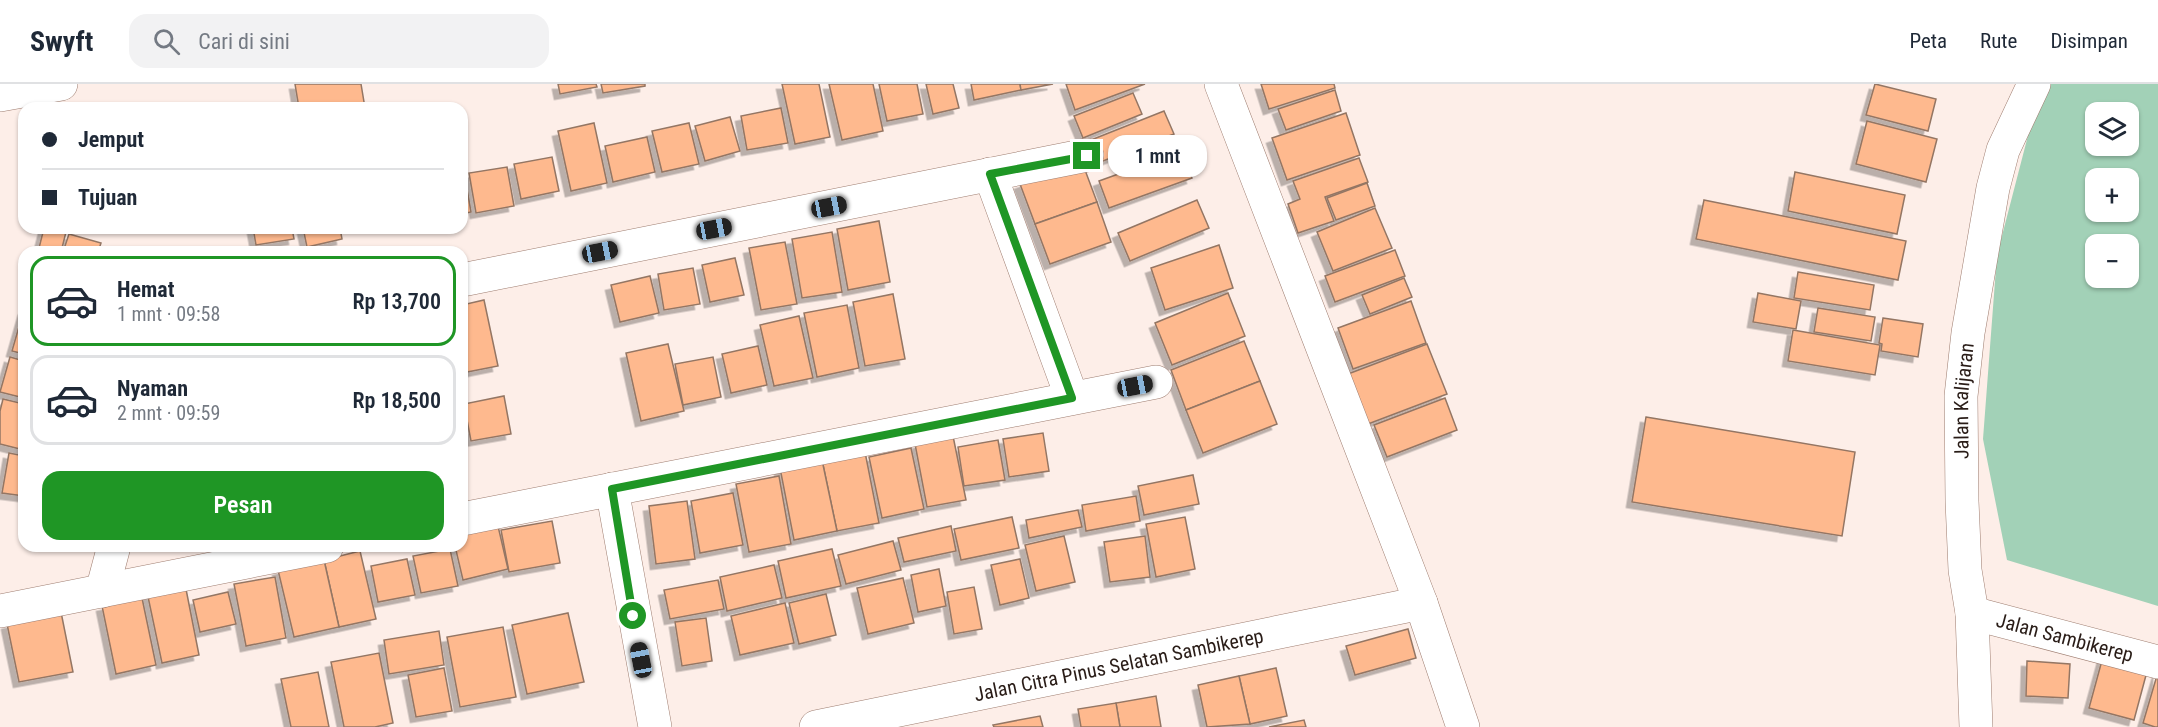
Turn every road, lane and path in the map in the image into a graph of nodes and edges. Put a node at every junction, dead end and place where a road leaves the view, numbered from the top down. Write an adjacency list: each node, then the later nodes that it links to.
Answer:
1 (61, 84): 4 (street)
2 (1221, 84): 15 (street)
3 (2034, 84): 17 (street, Jalan Kalijaran)
4 (0, 95)
5 (1087, 156): 6 (street)
6 (990, 174): 7 (street); 9 (street)
7 (468, 279)
8 (1156, 382): 9 (street)
9 (1072, 398): 10 (street)
10 (612, 489): 11 (street); 19 (street)
11 (468, 518)
12 (112, 552): 14 (street)
13 (297, 552): 14 (street)
14 (102, 591): 16 (street)
15 (1421, 603): 20 (street, Jalan Citra Pinus Selatan Sambikerep); 21 (street)
16 (0, 611)
17 (1972, 614): 18 (street, Jalan Sambikerep); 22 (street, Jalan Kalijaran)
18 (2158, 662)
19 (655, 727)
20 (816, 727)
21 (1463, 727)
22 (1976, 727)

